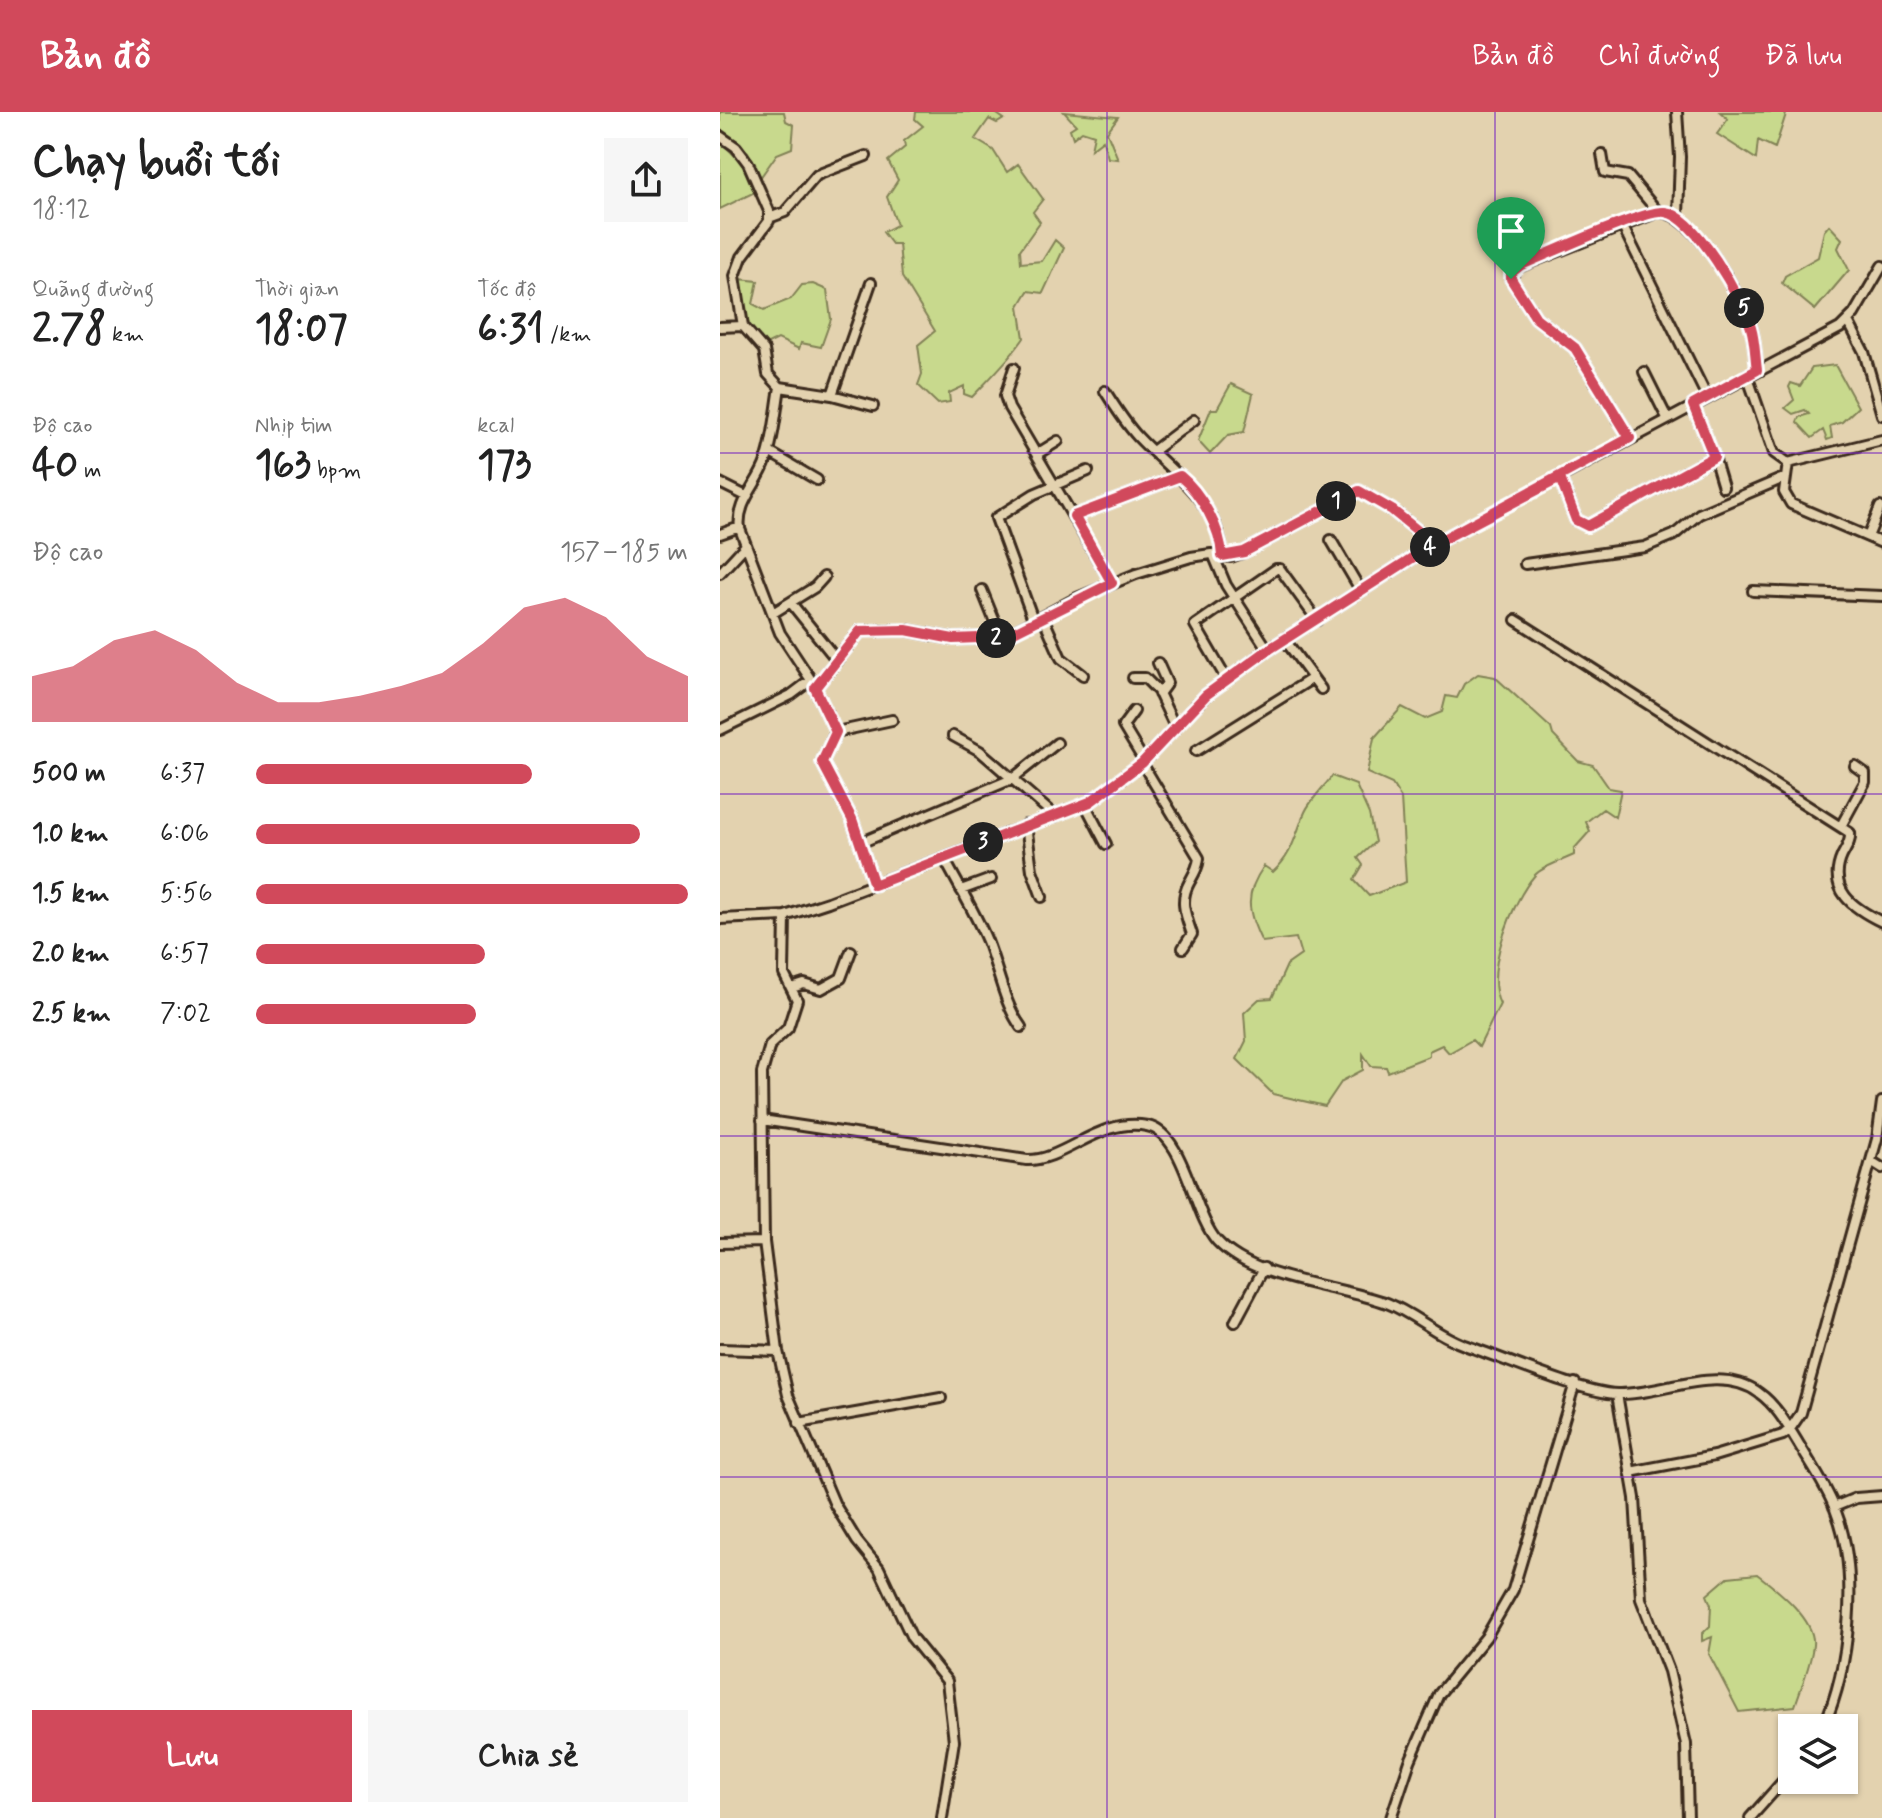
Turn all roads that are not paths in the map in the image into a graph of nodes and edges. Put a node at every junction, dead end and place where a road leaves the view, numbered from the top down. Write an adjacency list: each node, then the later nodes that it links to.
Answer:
1 (1677, 112): 6 (street)
2 (720, 136): 7 (street)
3 (1602, 154): 5 (street)
4 (866, 156): 7 (street)
5 (1658, 212): 6 (street); 8 (street)
6 (1678, 216): 15 (street)
7 (769, 218): 12 (street)
8 (1622, 225): 21 (street); 27 (street)
9 (1881, 272): 11 (street)
10 (871, 283): 20 (street)
11 (1848, 321): 15 (street); 24 (street)
12 (743, 326): 13 (street); 18 (street)
13 (720, 327)
14 (1014, 368): 32 (street)
15 (1757, 370): 17 (street)
16 (1644, 372): 25 (street)
17 (1747, 375): 21 (street); 34 (street)
18 (780, 387): 20 (street); 31 (street)
19 (1105, 391): 30 (street)
20 (832, 395): 23 (street)
21 (1707, 397): 22 (street)
22 (1693, 405): 25 (street); 33 (street)
23 (873, 406)
24 (1882, 415)
25 (1667, 418): 27 (street)
26 (1194, 420): 30 (street)
27 (1630, 438): 38 (street)
28 (1882, 440): 34 (street)
29 (1058, 441): 32 (street)
30 (1153, 451): 36 (street)
31 (769, 452): 39 (street); 43 (street)
32 (1037, 454): 41 (street)
33 (1714, 457): 38 (street); 42 (street)
34 (1788, 463): 37 (street)
35 (1088, 471): 41 (street)
36 (1180, 476): 45 (street); 53 (street)
37 (1786, 477): 48 (street); 54 (street)
38 (1560, 478): 51 (street)
39 (817, 480)
40 (720, 483): 43 (street)
41 (1055, 484): 45 (street); 65 (street)
42 (1723, 487)
43 (746, 496): 46 (street)
44 (1880, 507): 48 (street)
45 (1074, 516): 57 (street)
46 (740, 527): 47 (street); 52 (street)
47 (720, 534)
48 (1868, 537): 50 (street)
49 (1331, 540): 59 (street)
50 (1882, 543)
51 (1434, 544): 53 (street); 59 (street)
52 (746, 545): 55 (street); 64 (street)
53 (1218, 555): 57 (street); 62 (street)
54 (1525, 564)
55 (720, 573)
56 (824, 577): 63 (street)
57 (1112, 583): 65 (street)
58 (982, 590): 68 (street)
59 (1361, 591): 66 (street)
60 (1753, 591): 61 (street)
61 (1882, 596)
62 (1234, 598): 66 (street); 70 (street); 76 (street)
63 (791, 603): 64 (street); 71 (street)
64 (773, 613): 77 (street)
65 (1038, 620): 68 (street); 73 (street)
66 (1317, 620): 69 (street)
67 (1516, 620): 94 (street)
68 (1001, 637): 71 (street)
69 (1285, 640): 70 (street); 75 (street)
70 (1268, 650): 76 (street)
71 (836, 659): 77 (street)
72 (1158, 663): 79 (street)
73 (1083, 675)
74 (1133, 678): 79 (street)
75 (1313, 678): 78 (street); 87 (street)
76 (1227, 680): 82 (street)
77 (813, 684): 83 (street); 84 (street)
78 (1321, 689)
79 (1159, 694): 82 (street)
80 (1134, 711): 88 (street)
81 (892, 720): 84 (street)
82 (1175, 727): 88 (street)
83 (720, 730)
84 (836, 732): 95 (street)
85 (953, 736): 90 (street)
86 (1057, 743): 90 (street)
87 (1196, 751)
88 (1143, 762): 91 (street); 105 (street)
89 (1855, 766): 94 (street)
90 (1012, 779): 92 (street); 95 (street)
91 (1085, 804): 92 (street); 96 (street)
92 (1055, 816): 93 (street)
93 (1026, 825): 97 (street); 101 (street)
94 (1841, 826): 104 (street)
95 (860, 843): 99 (street)
96 (1106, 844)
97 (944, 858): 99 (street); 100 (street)
98 (991, 879): 100 (street)
99 (874, 885): 102 (street)
100 (961, 890): 108 (street)
101 (1042, 897)
102 (785, 916): 103 (street); 107 (street)
103 (720, 919)
104 (1882, 922)
105 (1183, 948)
106 (851, 951): 107 (street)
107 (794, 992): 110 (street)
108 (1021, 1027)
109 (1882, 1102): 111 (street)
110 (762, 1120): 113 (street); 115 (street)
111 (1871, 1161): 112 (street); 123 (street)
112 (1882, 1168)
113 (764, 1242): 114 (street); 118 (street)
114 (720, 1243)
115 (1264, 1268): 116 (street); 119 (street)
116 (1235, 1322)
117 (720, 1349): 118 (street)
118 (778, 1351): 122 (street)
119 (1575, 1383): 120 (street); 130 (street)
120 (1617, 1394): 123 (street); 124 (street)
121 (941, 1398): 122 (street)
122 (799, 1423): 129 (street)
123 (1790, 1429): 124 (street); 126 (street)
124 (1630, 1472): 131 (street)
125 (1882, 1496): 126 (street)
126 (1834, 1507): 127 (street)
127 (1827, 1714)
128 (1778, 1787): 132 (street)
129 (942, 1818)
130 (1391, 1818)
131 (1688, 1818)
132 (1750, 1818)

